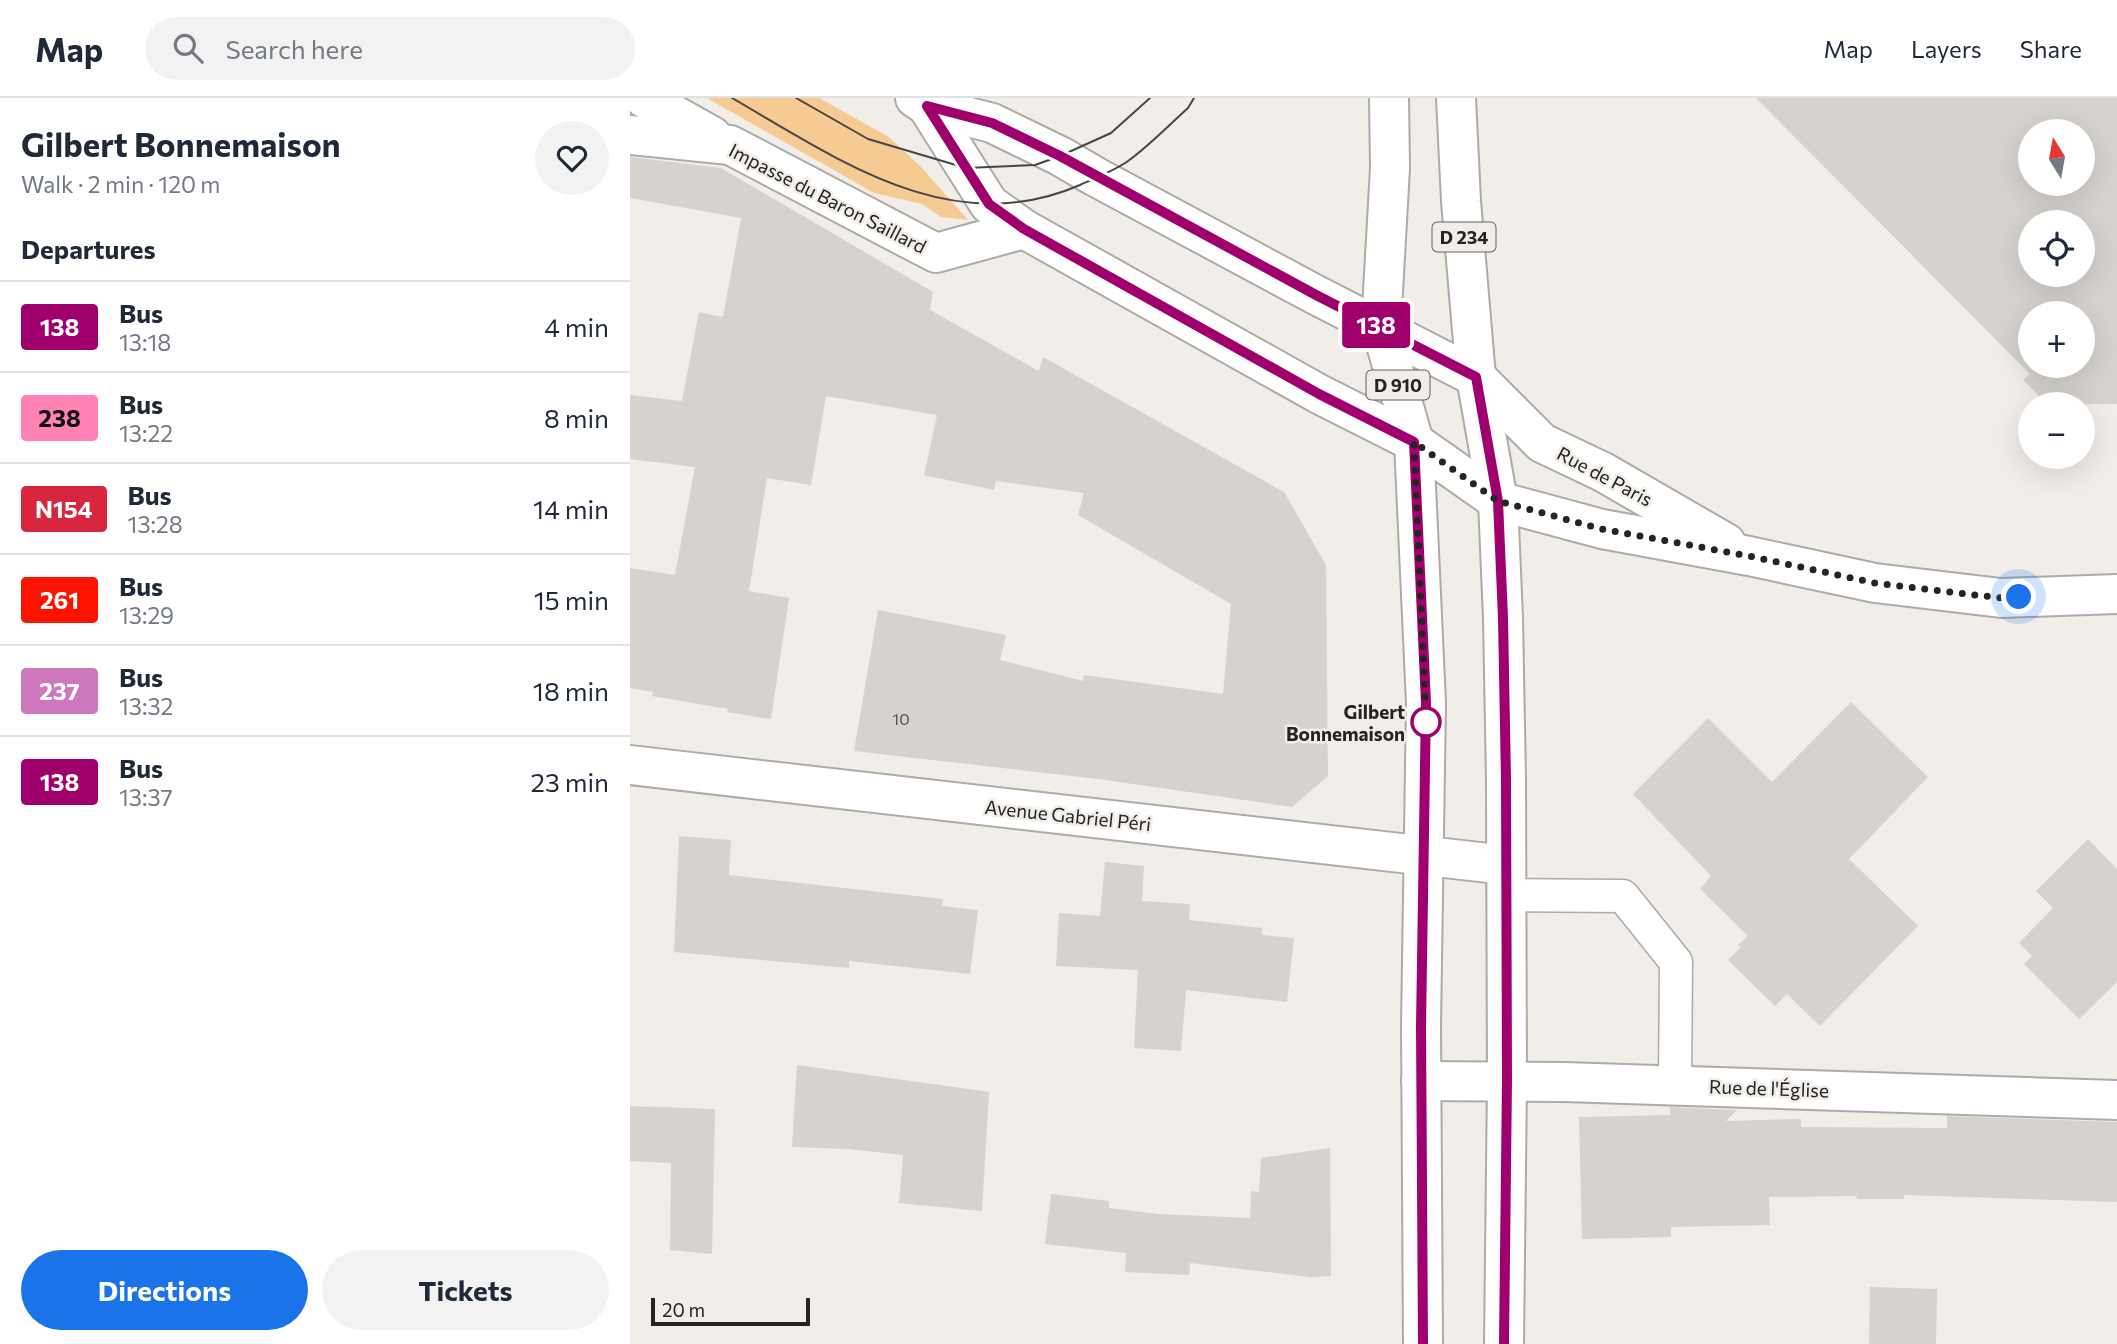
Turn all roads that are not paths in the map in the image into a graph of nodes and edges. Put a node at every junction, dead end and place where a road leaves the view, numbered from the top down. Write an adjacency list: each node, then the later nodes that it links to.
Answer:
1 (644, 98): 6 (main road)
2 (1389, 98): 8 (main road)
3 (1457, 98): 9 (main road, D 234)
4 (921, 102): 7 (main road, D 910); 8 (main road, D 910)
5 (630, 135): 6 (main road, Impasse du Baron Saillard)
6 (730, 145): 7 (main road, Impasse du Baron Saillard)
7 (1024, 229): 10 (main road, D 910)
8 (1381, 327): 9 (main road, D 910); 10 (main road, D 910)
9 (1476, 377): 11 (main road); 12 (main road, Rue de Paris)
10 (1414, 442): 11 (main road, D 910); 15 (main road, D 910)
11 (1498, 501): 12 (main road, Rue de Paris); 16 (main road)
12 (1749, 556): 13 (main road, Rue de Paris)
13 (2117, 594)
14 (630, 765): 15 (main road, Avenue Gabriel Péri)
15 (1424, 856): 16 (main road, Avenue Gabriel Péri); 18 (main road, D 910)
16 (1506, 880): 17 (main road); 19 (lane)
17 (1507, 1080): 18 (main road, Rue de l'Église); 19 (main road, Rue de l'Église); 22 (main road)
18 (1421, 1081): 21 (main road, D 910)
19 (1675, 1085): 20 (main road, Rue de l'Église)
20 (2117, 1100)
21 (1423, 1344)
22 (1504, 1344)

